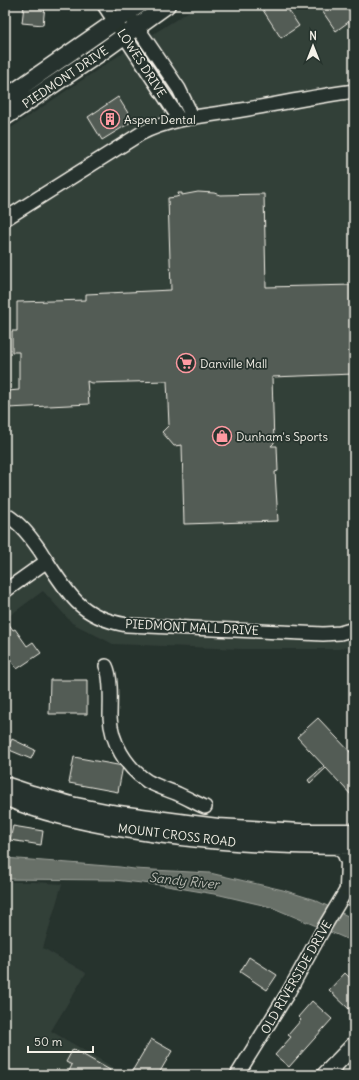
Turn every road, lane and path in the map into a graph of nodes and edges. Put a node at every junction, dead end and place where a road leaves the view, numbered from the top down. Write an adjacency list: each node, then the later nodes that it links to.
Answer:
1 (104, 5): 3 (street, LOWES DRIVE)
2 (167, 5): 4 (main road, PIEDMONT DRIVE)
3 (126, 11): 4 (street, LOWES DRIVE); 7 (main road, PIEDMONT DRIVE)
4 (131, 31): 5 (street, LOWES DRIVE); 9 (main road, PIEDMONT DRIVE); 11 (street, LOWES DRIVE)
5 (179, 89): 8 (street); 10 (street, LOWES DRIVE)
6 (354, 91): 8 (street)
7 (5, 98)
8 (232, 112): 10 (street)
9 (5, 117)
10 (193, 118): 11 (street)
11 (180, 120): 12 (street)
12 (5, 219)
13 (5, 514): 14 (street, PIEDMONT MALL DRIVE)
14 (46, 561): 15 (street); 16 (street, PIEDMONT MALL DRIVE)
15 (5, 591)
16 (354, 629)
17 (106, 666): 20 (street)
18 (5, 785): 21 (main road, MOUNT CROSS ROAD)
19 (5, 797): 22 (main road, MOUNT CROSS ROAD)
20 (205, 807)
21 (354, 832)
22 (337, 846): 23 (main road, MOUNT CROSS ROAD); 24 (main road)
23 (354, 846)
24 (349, 885): 26 (street, OLD RIVERSIDE DRIVE)
25 (354, 1044): 27 (main road)
26 (237, 1075)
27 (325, 1075)

